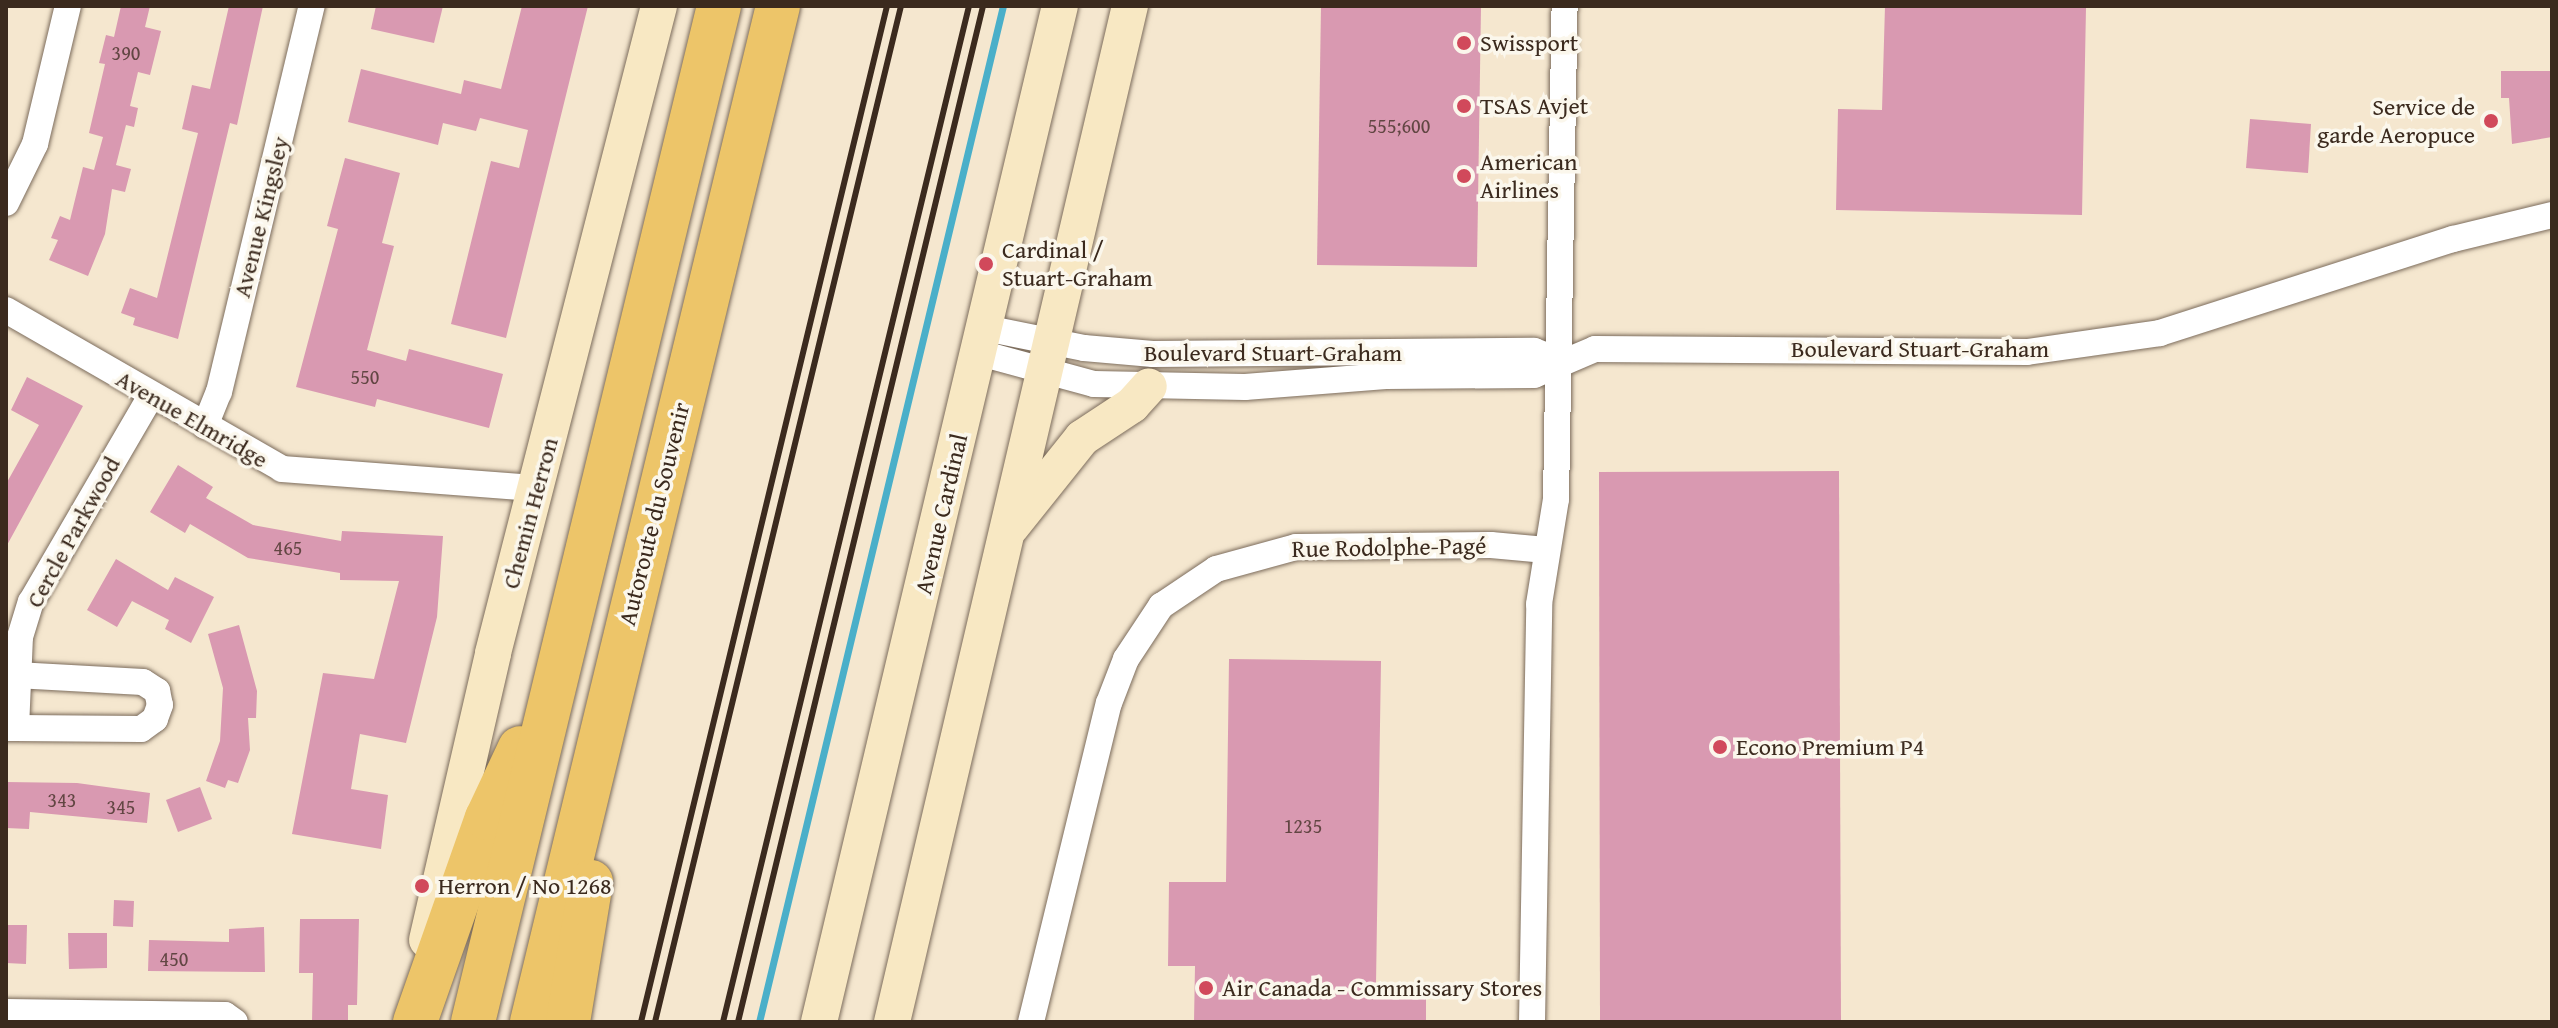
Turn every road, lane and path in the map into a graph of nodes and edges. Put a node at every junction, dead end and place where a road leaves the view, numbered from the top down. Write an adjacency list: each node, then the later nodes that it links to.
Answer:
1 (68, 6): 9 (street)
2 (312, 6): 17 (street, Avenue Kingsley)
3 (659, 6): 18 (main road, Chemin Herron)
4 (719, 6): 22 (highway)
5 (778, 6): 21 (highway, Autoroute du Souvenir)
6 (1060, 6): 12 (main road, Avenue Cardinal)
7 (1130, 6): 13 (main road)
8 (1565, 6): 14 (street)
9 (6, 203)
10 (2552, 215): 14 (street, Boulevard Stuart-Graham)
11 (6, 310): 16 (street, Avenue Elmridge)
12 (983, 341): 13 (street, Boulevard Stuart-Graham); 32 (main road, Avenue Cardinal)
13 (1048, 356): 14 (street, Boulevard Stuart-Graham); 15 (street, Boulevard Stuart-Graham); 19 (main road)
14 (1560, 361): 15 (street, Boulevard Stuart-Graham); 20 (street)
15 (1149, 386): 19 (main road)
16 (151, 396): 17 (street, Avenue Elmridge); 23 (street, Cercle Parkwood)
17 (205, 426): 18 (street, Avenue Elmridge)
18 (537, 488): 27 (main road, Chemin Herron)
19 (1005, 535): 33 (main road)
20 (1546, 550): 34 (street, Rue Rodolphe-Pagé); 35 (street)
21 (622, 645): 30 (highway, Autoroute du Souvenir); 31 (highway)
22 (559, 666): 28 (highway); 29 (highway)
23 (16, 675): 24 (street, Cercle Parkwood); 24 (street, Cercle Parkwood)
24 (11, 728)
25 (6, 1012): 26 (street)
26 (235, 1022)
27 (409, 1022)
28 (415, 1022)
29 (473, 1022)
30 (532, 1022)
31 (568, 1022)
32 (819, 1022)
33 (892, 1022)
34 (1031, 1022)
35 (1532, 1022)

